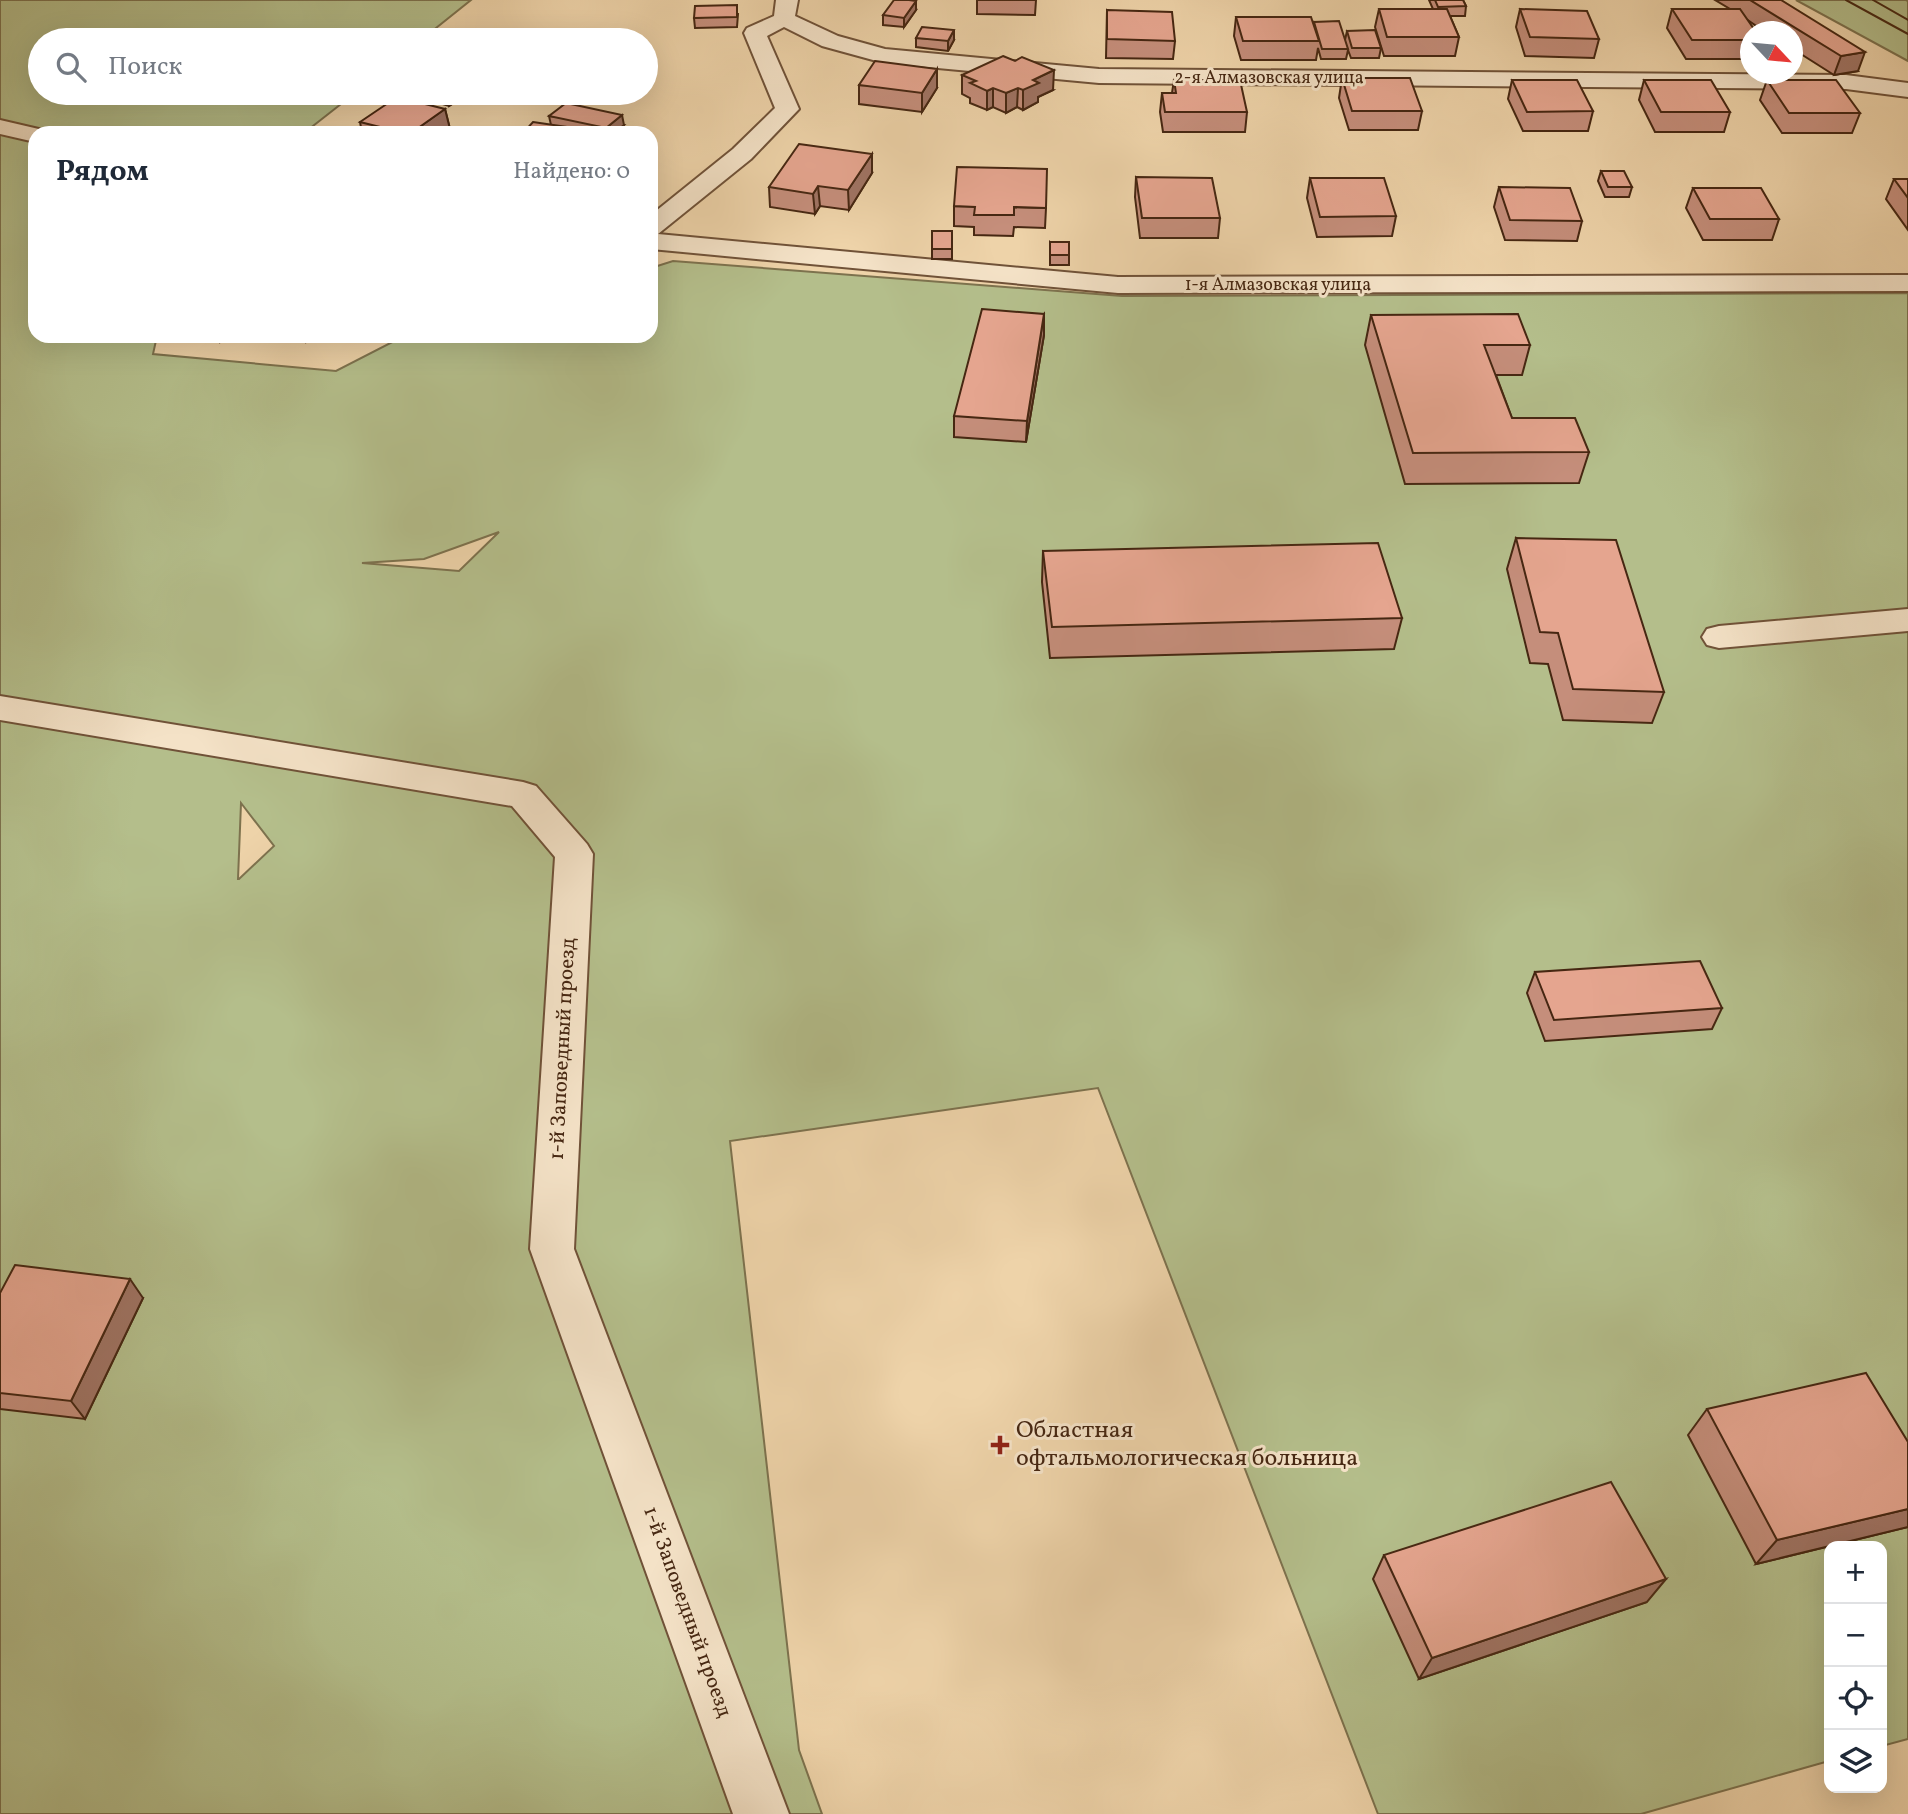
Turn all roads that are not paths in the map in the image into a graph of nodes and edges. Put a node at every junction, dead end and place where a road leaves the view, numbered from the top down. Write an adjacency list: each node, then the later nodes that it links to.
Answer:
1 (785, 10): 2 (street, 2-я Алмазовская улица); 5 (street)
2 (1908, 90)
3 (0, 127): 4 (street)
4 (28, 133)
5 (658, 223)
6 (658, 242): 7 (street, 1-я Алмазовская улица)
7 (1908, 283)
8 (1908, 620): 9 (street)
9 (1719, 637)
10 (0, 708): 11 (street, 1-й Заповедный проезд)
11 (761, 1814)

